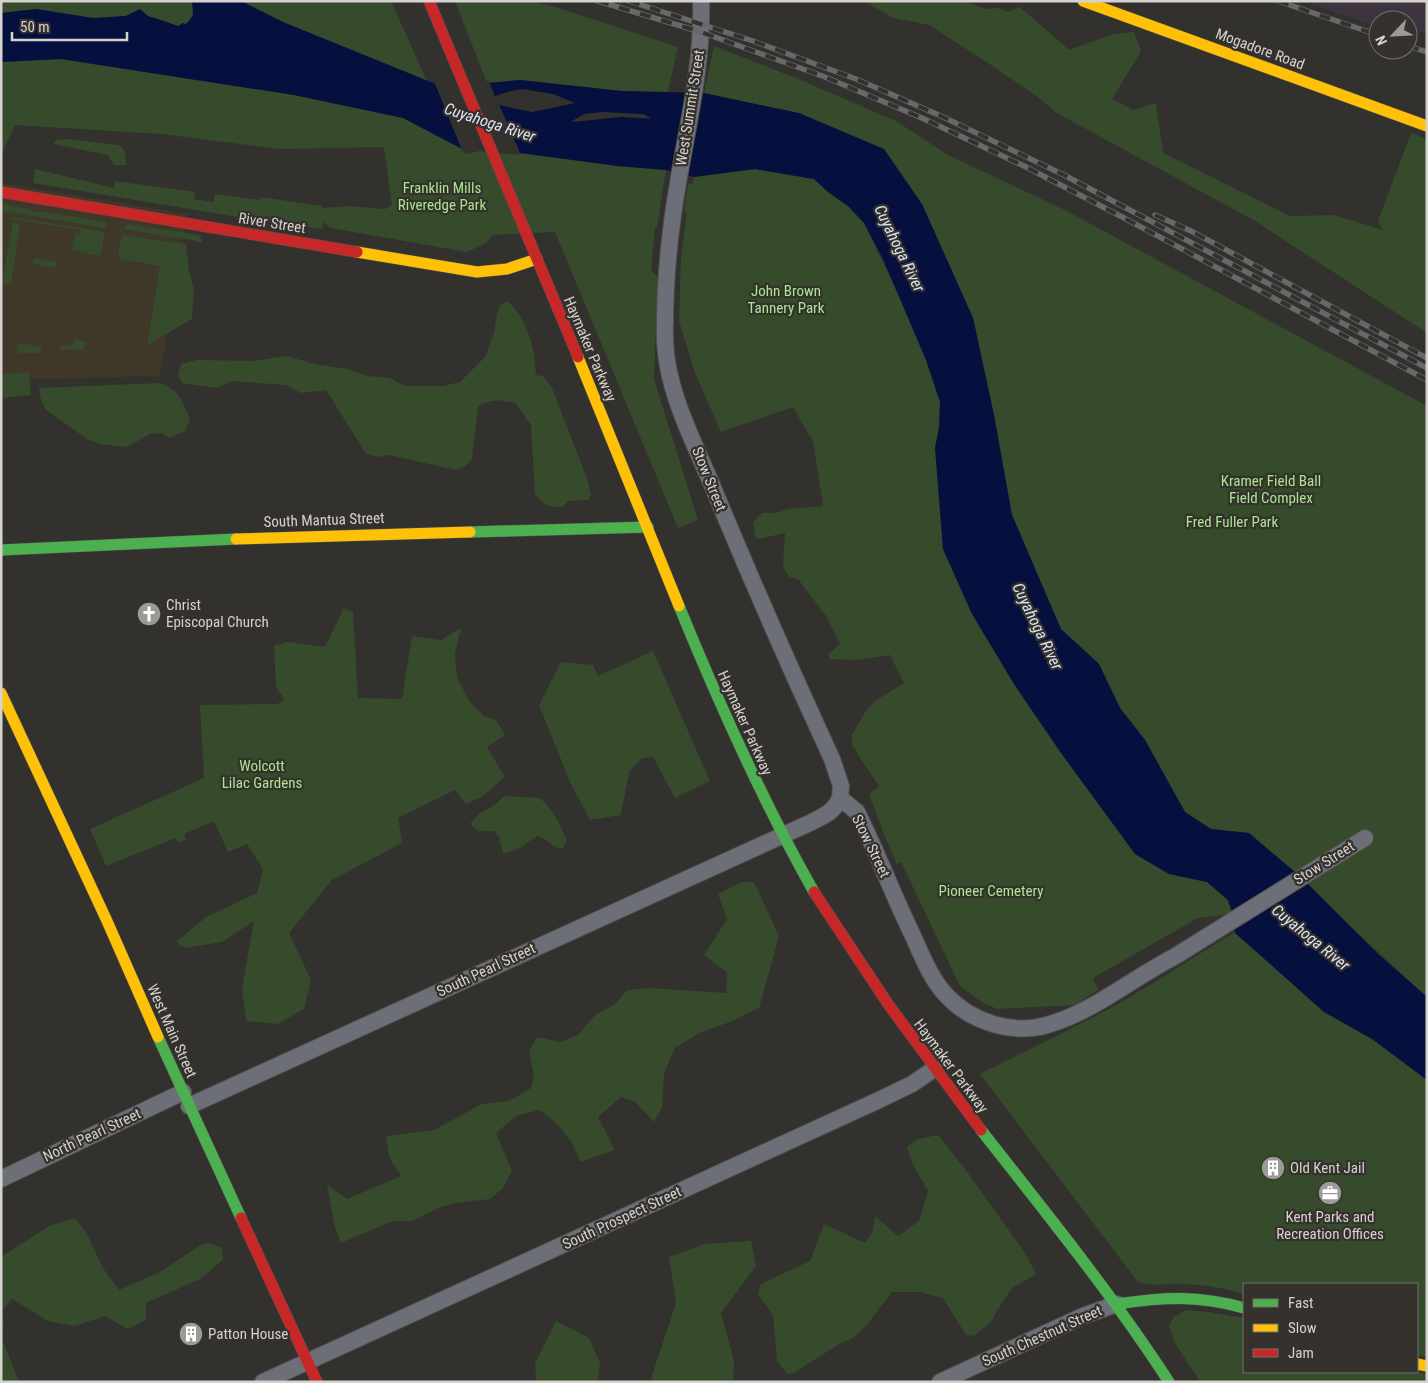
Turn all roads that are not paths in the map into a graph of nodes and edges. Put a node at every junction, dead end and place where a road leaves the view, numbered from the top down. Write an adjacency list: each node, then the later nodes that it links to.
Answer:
1 (429, 1): 7 (main road, Haymaker Parkway)
2 (701, 1): 6 (street, West Summit Street)
3 (1083, 1): 4 (main road, Mogadore Road)
4 (1427, 126)
5 (1, 192): 7 (main road, River Street)
6 (673, 215): 11 (street, Stow Street)
7 (536, 259): 8 (main road, Haymaker Parkway)
8 (648, 527): 9 (main road, South Mantua Street); 12 (main road, Haymaker Parkway)
9 (1, 550)
10 (1, 693): 15 (main road, West Main Street)
11 (840, 798): 12 (street, South Pearl Street); 13 (street, Stow Street)
12 (782, 835): 14 (main road, Haymaker Parkway); 15 (street, South Pearl Street)
13 (1365, 838)
14 (934, 1069): 17 (main road, Haymaker Parkway); 19 (street, South Prospect Street)
15 (186, 1099): 16 (street, North Pearl Street); 19 (main road, West Main Street)
16 (1, 1178)
17 (1117, 1304): 18 (main road); 22 (street, South Chestnut Street); 23 (main road, Haymaker Parkway)
18 (1243, 1308)
19 (308, 1362): 20 (street, South Prospect Street); 21 (main road, West Main Street)
20 (263, 1382)
21 (318, 1382)
22 (940, 1382)
23 (1169, 1382)

